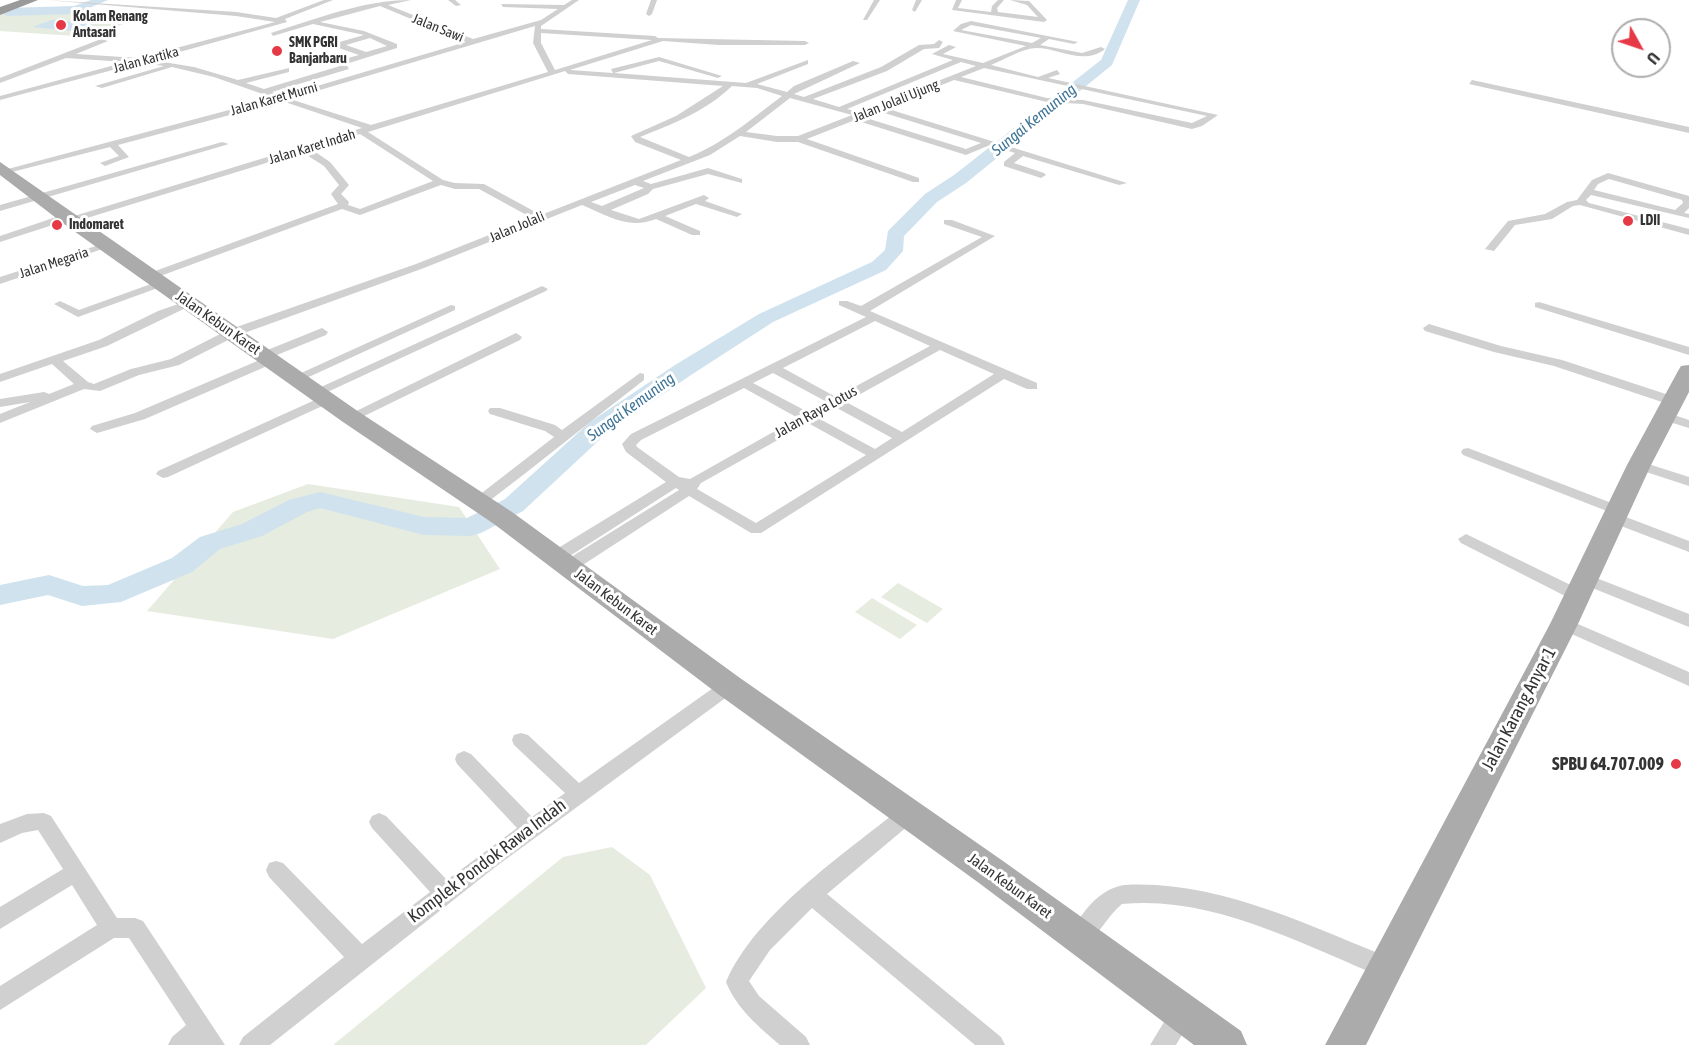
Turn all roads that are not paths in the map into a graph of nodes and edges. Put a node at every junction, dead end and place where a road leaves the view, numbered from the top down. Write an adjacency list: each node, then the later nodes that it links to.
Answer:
1 (22, 0): 16 (highway)
2 (32, 0): 16 (highway)
3 (49, 0): 22 (street, Jalan Kartika)
4 (330, 0): 22 (street, Jalan Kartika)
5 (408, 0): 13 (street)
6 (576, 0): 15 (street)
7 (654, 0): 18 (street)
8 (877, 0): 20 (street)
9 (919, 0): 17 (street)
10 (959, 0): 19 (street)
11 (1013, 0): 21 (street)
12 (1001, 1): 19 (street); 21 (street)
13 (374, 2): 23 (street); 29 (street, Jalan Sawi)
14 (503, 5): 15 (street)
15 (567, 7): 24 (street)
16 (0, 10)
17 (915, 10)
18 (649, 14)
19 (995, 15): 21 (street)
20 (865, 19)
21 (1022, 19)
22 (281, 20): 23 (street); 41 (street, Jalan Kartika)
23 (314, 21): 25 (street); 35 (street)
24 (539, 26): 27 (street); 29 (street, Jalan Karet Murni); 48 (street)
25 (370, 36): 37 (street); 37 (street)
26 (1048, 37): 31 (street); 33 (street, Jalan Jolali Ujung); 33 (street)
27 (663, 39): 32 (street); 48 (street, Jalan Karet Indah)
28 (104, 41): 38 (street)
29 (471, 41): 67 (street, Jalan Karet Murni)
30 (939, 42): 54 (street)
31 (1074, 42)
32 (805, 43)
33 (1033, 46): 36 (street); 46 (street, Jalan Jolali Ujung)
34 (952, 47): 40 (street)
35 (218, 49)
36 (1101, 49)
37 (367, 55): 64 (street)
38 (67, 56): 41 (street); 53 (street)
39 (185, 58): 44 (street)
40 (960, 60): 46 (street); 63 (street)
41 (144, 61): 44 (street); 66 (street, Jalan Kartika)
42 (805, 62): 59 (street)
43 (856, 63): 65 (street, Jalan Jolali)
44 (164, 64): 45 (street)
45 (174, 66): 56 (street); 61 (street)
46 (983, 66): 51 (street, Jalan Jolali Ujung); 52 (street)
47 (286, 70): 56 (street)
48 (553, 72): 50 (street); 72 (street, Jalan Karet Indah)
49 (1057, 72): 52 (street)
50 (603, 74): 57 (street); 57 (street)
51 (954, 78): 52 (street); 69 (street, Jalan Jolali Ujung)
52 (1041, 80)
53 (0, 81)
54 (851, 82): 60 (street); 68 (street)
55 (1472, 82): 73 (street)
56 (234, 83): 64 (street)
57 (720, 83): 58 (street)
58 (730, 84): 59 (street); 81 (street)
59 (747, 85): 65 (street)
60 (861, 85)
61 (99, 86)
62 (872, 88): 63 (street)
63 (882, 91): 70 (street)
64 (262, 92): 67 (street)
65 (787, 94): 68 (street); 74 (street, Jalan Jolali)
66 (0, 98)
67 (278, 98): 72 (street); 76 (street, Jalan Karet Murni)
68 (806, 99): 70 (street)
69 (878, 108): 71 (street, Jalan Jolali Ujung); 78 (street)
70 (840, 109): 71 (street)
71 (858, 116): 75 (street, Jalan Jolali Ujung); 78 (street)
72 (367, 130): 79 (street, Jalan Karet Indah); 88 (street)
73 (1689, 130)
74 (739, 133): 75 (street, Jalan Jolali Ujung); 81 (street, Jalan Jolali)
75 (799, 139): 85 (street)
76 (112, 144): 82 (street); 83 (street, Jalan Karet Murni)
77 (225, 144): 92 (street)
78 (991, 144): 80 (street)
79 (304, 149): 95 (street); 103 (street, Jalan Karet Indah)
80 (1021, 153): 84 (street); 89 (street)
81 (689, 160): 86 (street, Jalan Jolali)
82 (105, 163)
83 (4, 170): 92 (main road, Jalan Kebun Karet)
84 (1041, 175)
85 (916, 180)
86 (633, 181): 90 (street); 93 (street, Jalan Jolali)
87 (739, 181): 90 (street)
88 (440, 182): 95 (street); 102 (street)
89 (1122, 183)
90 (649, 188): 97 (street)
91 (1588, 191): 94 (street); 99 (street); 99 (street)
92 (40, 196): 96 (street); 103 (main road, Jalan Kebun Karet)
93 (580, 201): 97 (street); 102 (street, Jalan Jolali)
94 (1582, 203): 105 (street); 109 (street)
95 (342, 206): 111 (street)
96 (0, 208)
97 (602, 210): 100 (street)
98 (737, 214): 100 (street)
99 (1677, 214): 101 (street)
100 (659, 217): 106 (street)
101 (1689, 217)
102 (539, 218): 122 (street, Jalan Jolali)
103 (68, 219): 107 (street, Jalan Karet Indah); 108 (main road, Jalan Kebun Karet)
104 (948, 222): 118 (street)
105 (1689, 232)
106 (696, 233)
107 (0, 239)
108 (109, 245): 110 (street, Jalan Megaria); 111 (main road, Jalan Kebun Karet)
109 (1490, 249)
110 (0, 280)
111 (157, 280): 113 (main road, Jalan Kebun Karet); 115 (street)
112 (542, 289): 138 (street)
113 (190, 303): 122 (main road, Jalan Kebun Karet); 127 (street)
114 (843, 303): 118 (street)
115 (60, 304)
116 (1539, 305): 125 (street)
117 (451, 308): 133 (street)
118 (861, 310): 119 (street)
119 (875, 316): 124 (street); 128 (street)
120 (1429, 328): 142 (street)
121 (322, 332): 126 (street)
122 (232, 333): 126 (main road, Jalan Kebun Karet); 135 (street, Jalan Jolali)
123 (516, 337): 143 (street)
124 (938, 346): 130 (street); 139 (street, Jalan Raya Lotus)
125 (1689, 351)
126 (267, 358): 133 (main road, Jalan Kebun Karet); 146 (street)
127 (55, 360): 132 (street); 135 (street)
128 (774, 368): 134 (street); 139 (street)
129 (1689, 371): 142 (main road, Jalan Karang Anyar 1)
130 (1003, 374): 136 (street); 147 (street)
131 (639, 377): 148 (street)
132 (0, 378)
133 (296, 378): 138 (main road, Jalan Kebun Karet)
134 (742, 382): 144 (street); 154 (street)
135 (83, 386): 137 (street, Jalan Jolali)
136 (1032, 386)
137 (59, 395): 140 (street); 145 (street)
138 (321, 396): 143 (main road, Jalan Kebun Karet); 152 (street)
139 (834, 402): 144 (street, Jalan Raya Lotus); 147 (street)
140 (0, 403)
141 (495, 411): 148 (street)
142 (1676, 414): 151 (main road, Jalan Karang Anyar 1)
143 (351, 417): 155 (main road, Jalan Kebun Karet)
144 (807, 417): 150 (street); 154 (street, Jalan Raya Lotus)
145 (0, 419)
146 (97, 429)
147 (901, 436): 150 (street)
148 (562, 438): 155 (street)
149 (1468, 452): 156 (street)
150 (875, 453): 154 (street)
151 (1639, 465): 153 (street); 156 (main road, Jalan Karang Anyar 1)
152 (164, 474)
153 (1689, 482)
154 (687, 484): 159 (street, Jalan Raya Lotus)
155 (489, 509): 159 (main road, Jalan Kebun Karet)
156 (1615, 514): 158 (street); 160 (main road, Jalan Karang Anyar 1)
157 (1466, 539): 160 (street)
158 (1689, 547)
159 (562, 562): 164 (main road, Jalan Kebun Karet)
160 (1582, 587): 161 (street); 162 (main road, Jalan Karang Anyar 1)
161 (1689, 621)
162 (1564, 624): 163 (street); 180 (main road, Jalan Karang Anyar 1)
163 (1689, 679)
164 (729, 686): 167 (street, Komplek Pondok Rawa Indah); 168 (main road, Jalan Kebun Karet)
165 (521, 740): 167 (street)
166 (464, 759): 170 (street)
167 (578, 794): 170 (street, Komplek Pondok Rawa Indah)
168 (908, 814): 175 (street); 178 (main road, Jalan Kebun Karet)
169 (378, 822): 174 (street)
170 (530, 828): 174 (street, Komplek Pondok Rawa Indah)
171 (0, 834): 173 (street)
172 (276, 870): 179 (street)
173 (76, 872): 176 (street); 177 (street)
174 (445, 893): 179 (street, Komplek Pondok Rawa Indah)
175 (812, 894): 186 (street); 187 (street)
176 (0, 919)
177 (111, 928): 181 (street); 183 (street)
178 (1080, 938): 180 (street); 182 (main road, Jalan Kebun Karet)
179 (359, 957): 185 (street, Komplek Pondok Rawa Indah)
180 (1385, 967): 190 (main road, Jalan Karang Anyar 1)
181 (0, 999)
182 (1184, 1012): 188 (street); 189 (main road, Jalan Kebun Karet)
183 (208, 1036): 184 (street)
184 (180, 1045)
185 (251, 1045)
186 (798, 1045)
187 (993, 1045)
188 (1162, 1045)
189 (1227, 1045)
190 (1345, 1045)

